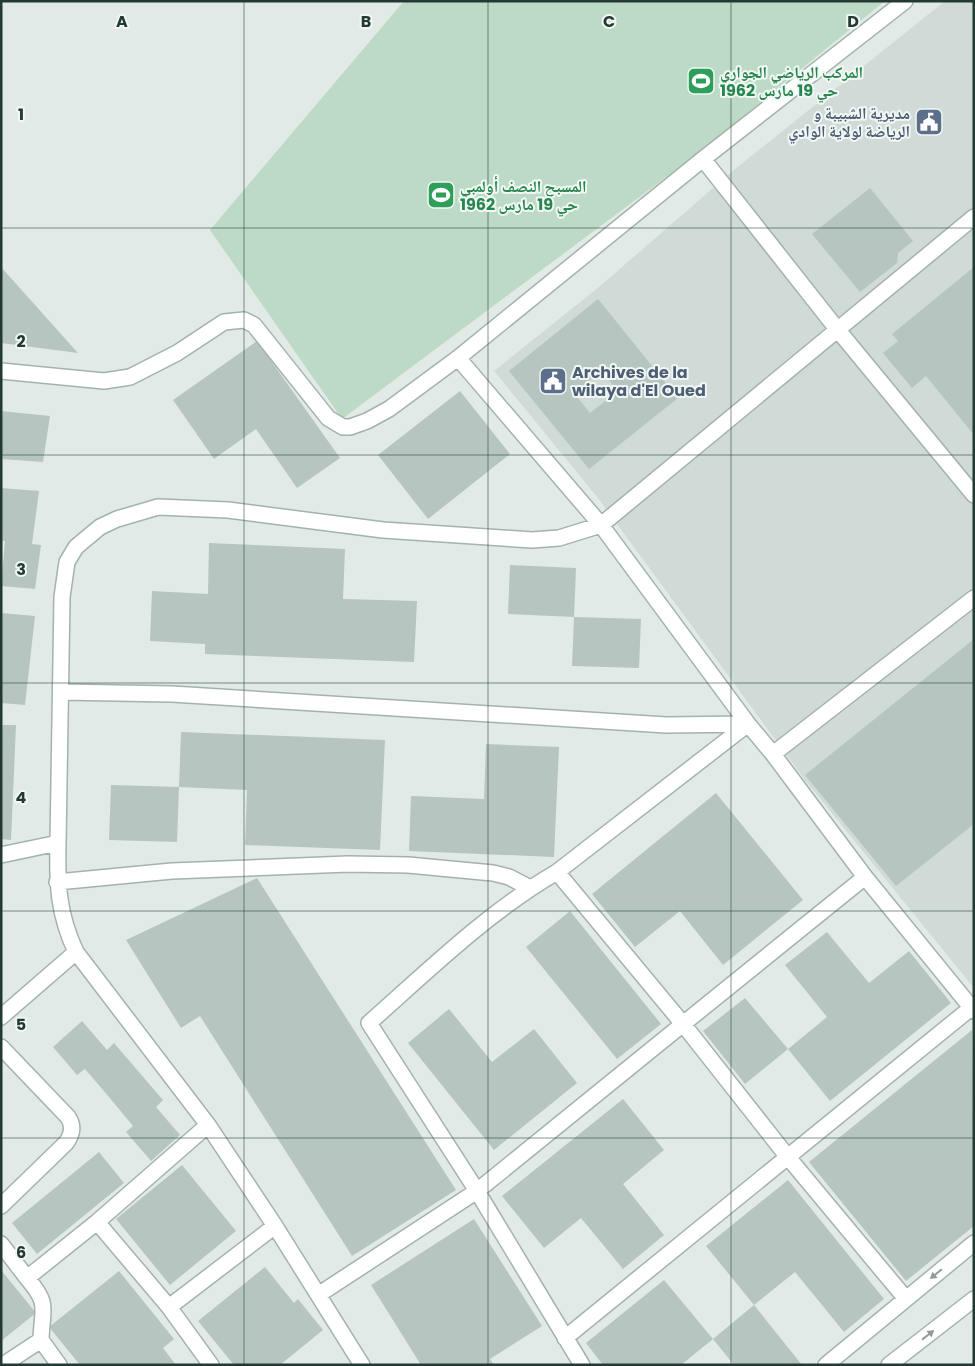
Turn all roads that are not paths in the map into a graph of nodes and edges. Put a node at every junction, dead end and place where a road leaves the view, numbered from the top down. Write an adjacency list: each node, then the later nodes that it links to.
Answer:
1 (905, 1): 2 (street)
2 (703, 159): 4 (street); 5 (street)
3 (974, 217): 4 (street)
4 (837, 330): 7 (street); 8 (street)
5 (458, 358): 6 (street); 8 (street)
6 (1, 371)
7 (974, 495)
8 (601, 525): 10 (street); 11 (street)
9 (974, 598): 12 (street)
10 (61, 692): 11 (street); 13 (street)
11 (748, 724): 12 (street); 15 (street)
12 (773, 754): 16 (street)
13 (58, 843): 14 (street); 17 (street)
14 (1, 855)
15 (557, 872): 18 (street); 22 (street)
16 (865, 877): 20 (street); 22 (street)
17 (57, 882): 18 (street); 19 (street)
18 (530, 888): 26 (street)
19 (76, 952): 21 (street); 24 (street)
20 (972, 1009): 25 (street)
21 (1, 1017)
22 (683, 1024): 25 (street); 26 (street)
23 (1, 1047): 27 (street)
24 (208, 1125): 28 (street); 29 (street)
25 (787, 1156): 34 (street); 37 (street)
26 (477, 1191): 33 (street); 37 (street)
27 (1, 1206)
28 (97, 1222): 32 (street); 36 (street)
29 (275, 1226): 33 (street); 36 (street)
30 (974, 1243): 34 (street, one-way to 34)
31 (1, 1244): 32 (street)
32 (27, 1278): 38 (street)
33 (318, 1295): 42 (street)
34 (906, 1298): 44 (street)
35 (974, 1299): 45 (street, one-way to 35)
36 (169, 1306): 41 (street)
37 (565, 1338): 43 (street)
38 (40, 1340): 39 (street); 40 (street)
39 (3, 1365)
40 (60, 1365)
41 (211, 1365)
42 (362, 1365)
43 (582, 1365)
44 (826, 1365)
45 (889, 1365)

